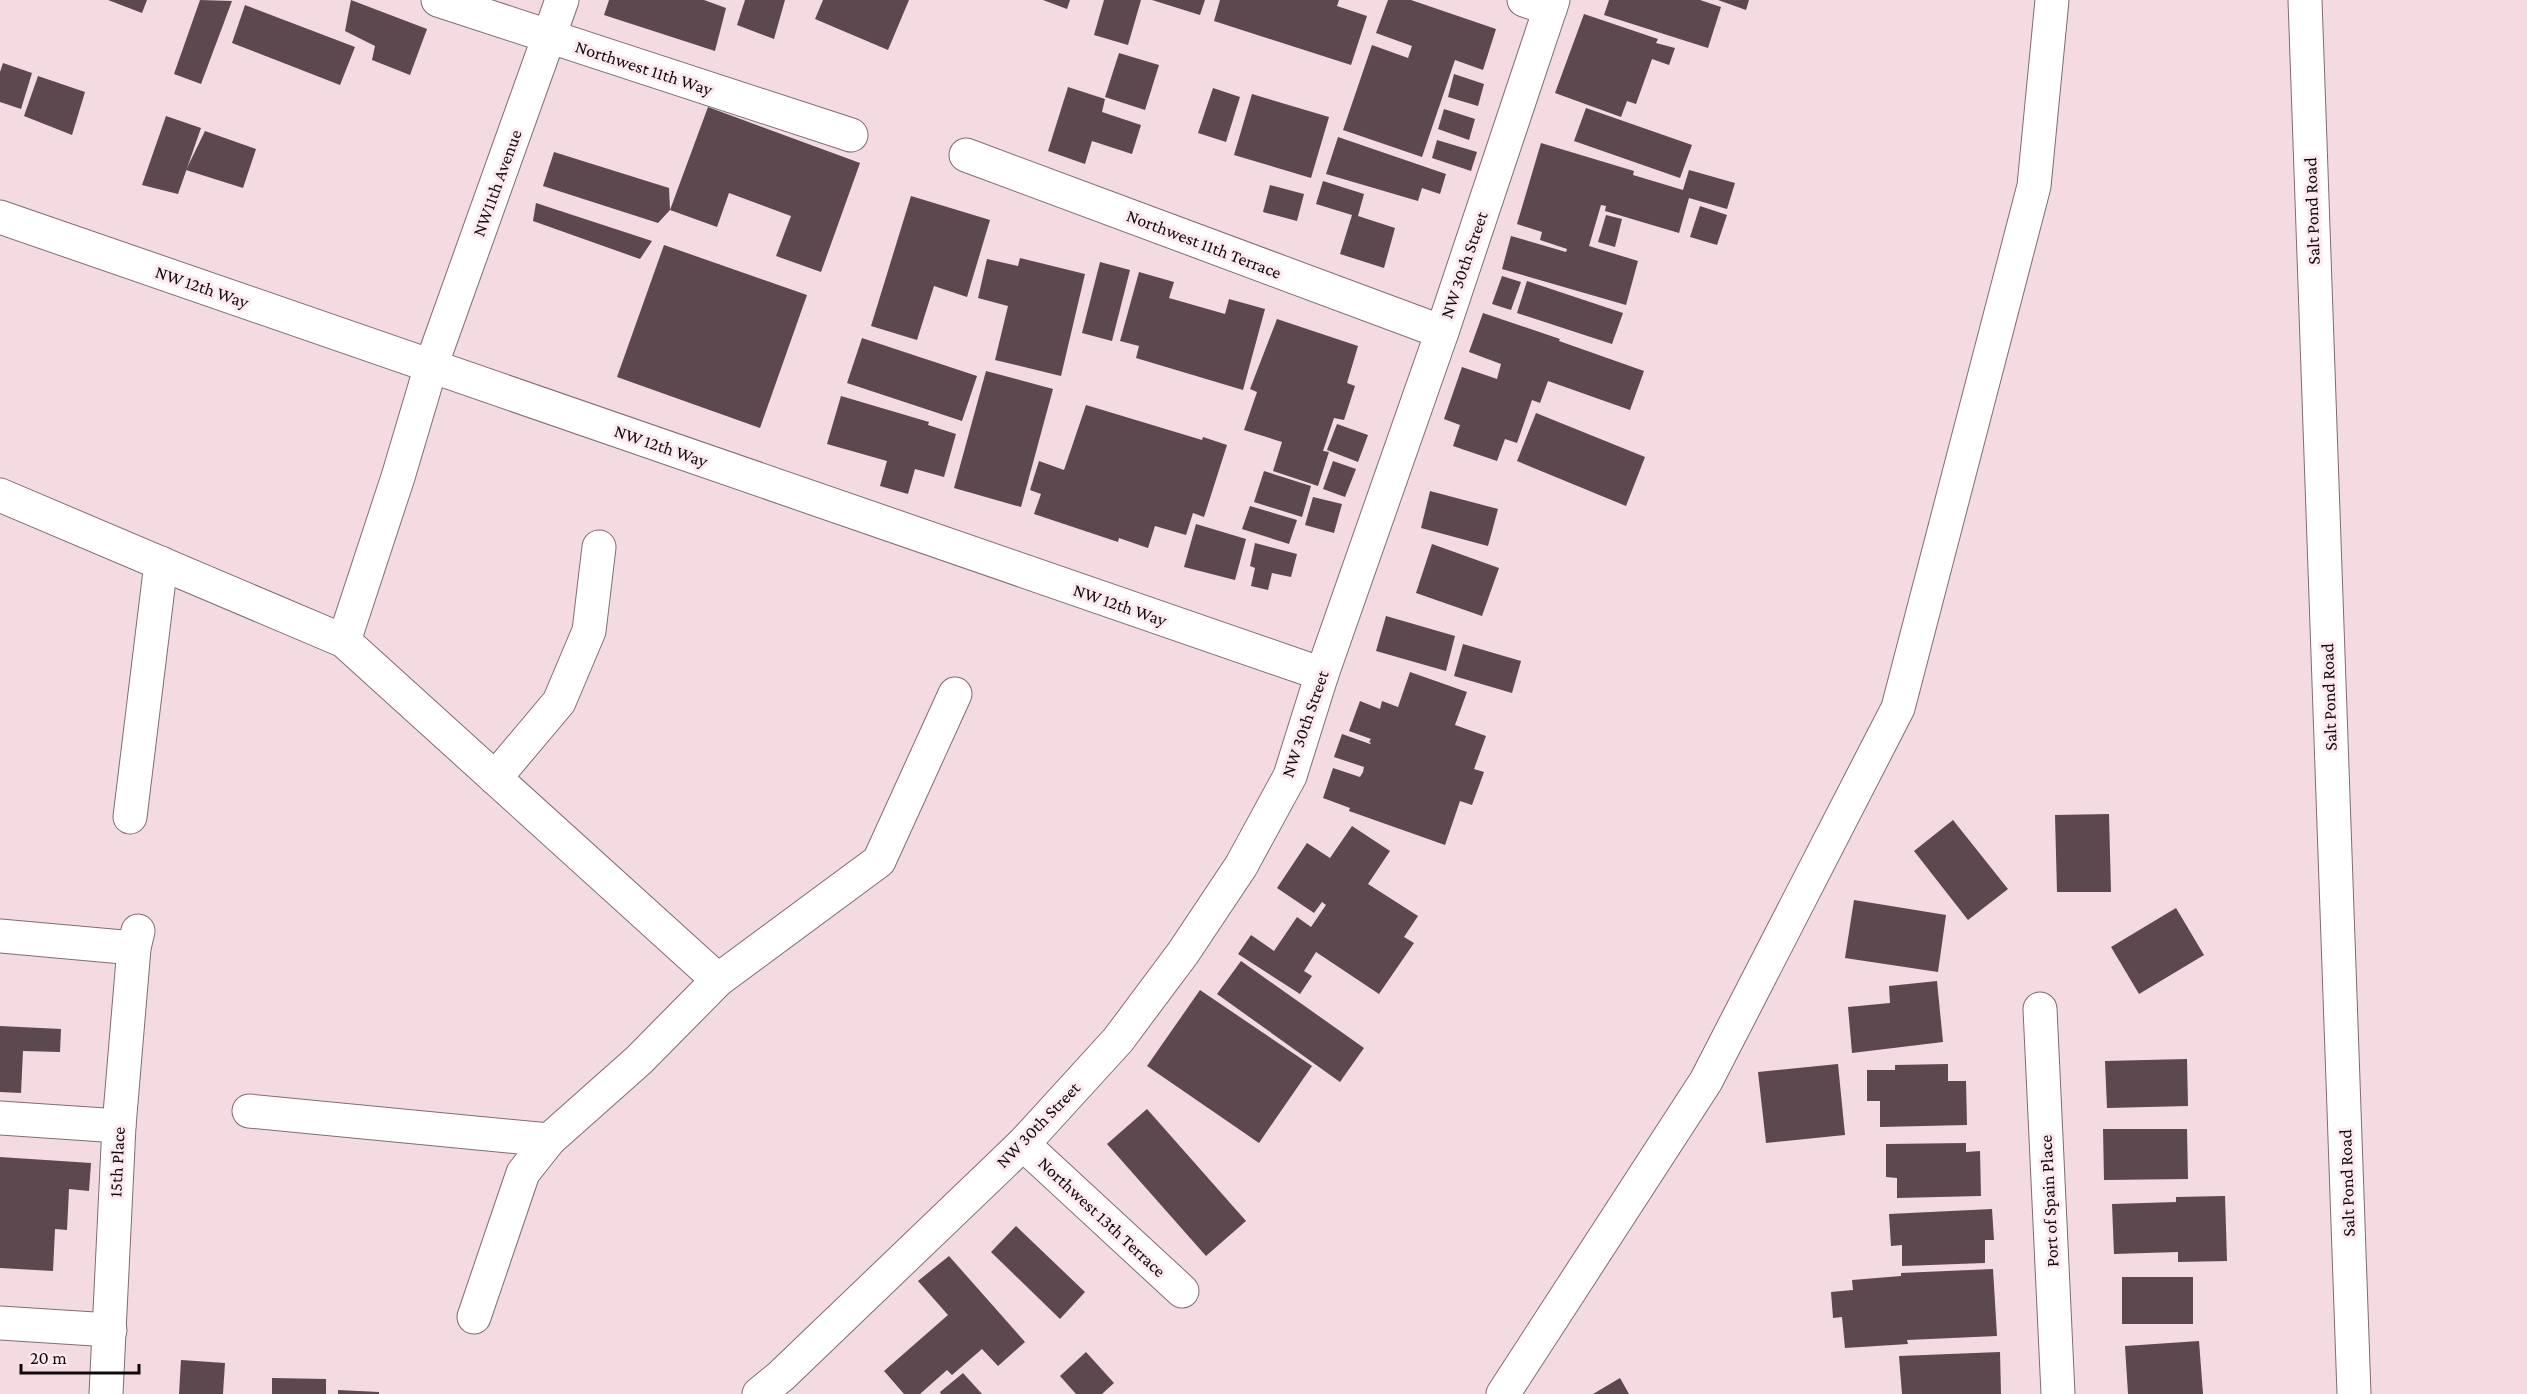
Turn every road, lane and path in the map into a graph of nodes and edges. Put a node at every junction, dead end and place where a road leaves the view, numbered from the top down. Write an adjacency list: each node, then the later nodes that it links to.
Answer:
1 (438, 0): 6 (street, Northwest 11th Way)
2 (562, 0): 6 (street, NW11th Avenue)
3 (2052, 0): 34 (street)
4 (2305, 0): 36 (street, Salt Pond Road)
5 (1542, 3): 10 (street, NW 30th Street)
6 (549, 38): 7 (street, Northwest 11th Way); 11 (street, NW11th Avenue)
7 (851, 135)
8 (966, 154): 10 (street, Northwest 11th Terrace)
9 (0, 217): 11 (street, NW 12th Way)
10 (1442, 332): 16 (street, NW 30th Street)
11 (430, 366): 15 (street, NW11th Avenue); 16 (street, NW 12th Way)
12 (0, 495): 14 (street)
13 (599, 547): 18 (street)
14 (161, 563): 15 (street); 19 (street)
15 (344, 641): 18 (street)
16 (1322, 674): 27 (street, NW 30th Street)
17 (955, 694): 21 (street)
18 (495, 778): 21 (street)
19 (130, 817)
20 (0, 936): 25 (street, 15th Place)
21 (718, 980): 26 (street)
22 (2040, 1009): 35 (street, Port of Spain Place)
23 (249, 1111): 26 (street)
24 (0, 1118): 25 (street)
25 (119, 1126): 31 (street, 15th Place)
26 (549, 1140): 29 (street)
27 (1023, 1144): 28 (street, Northwest 13th Terrace); 32 (street, NW 30th Street)
28 (1182, 1291)
29 (474, 1317)
30 (0, 1323): 31 (street)
31 (110, 1330): 33 (street, 15th Place)
32 (780, 1388)
33 (106, 1394)
34 (1503, 1394)
35 (2058, 1394)
36 (2354, 1394)

